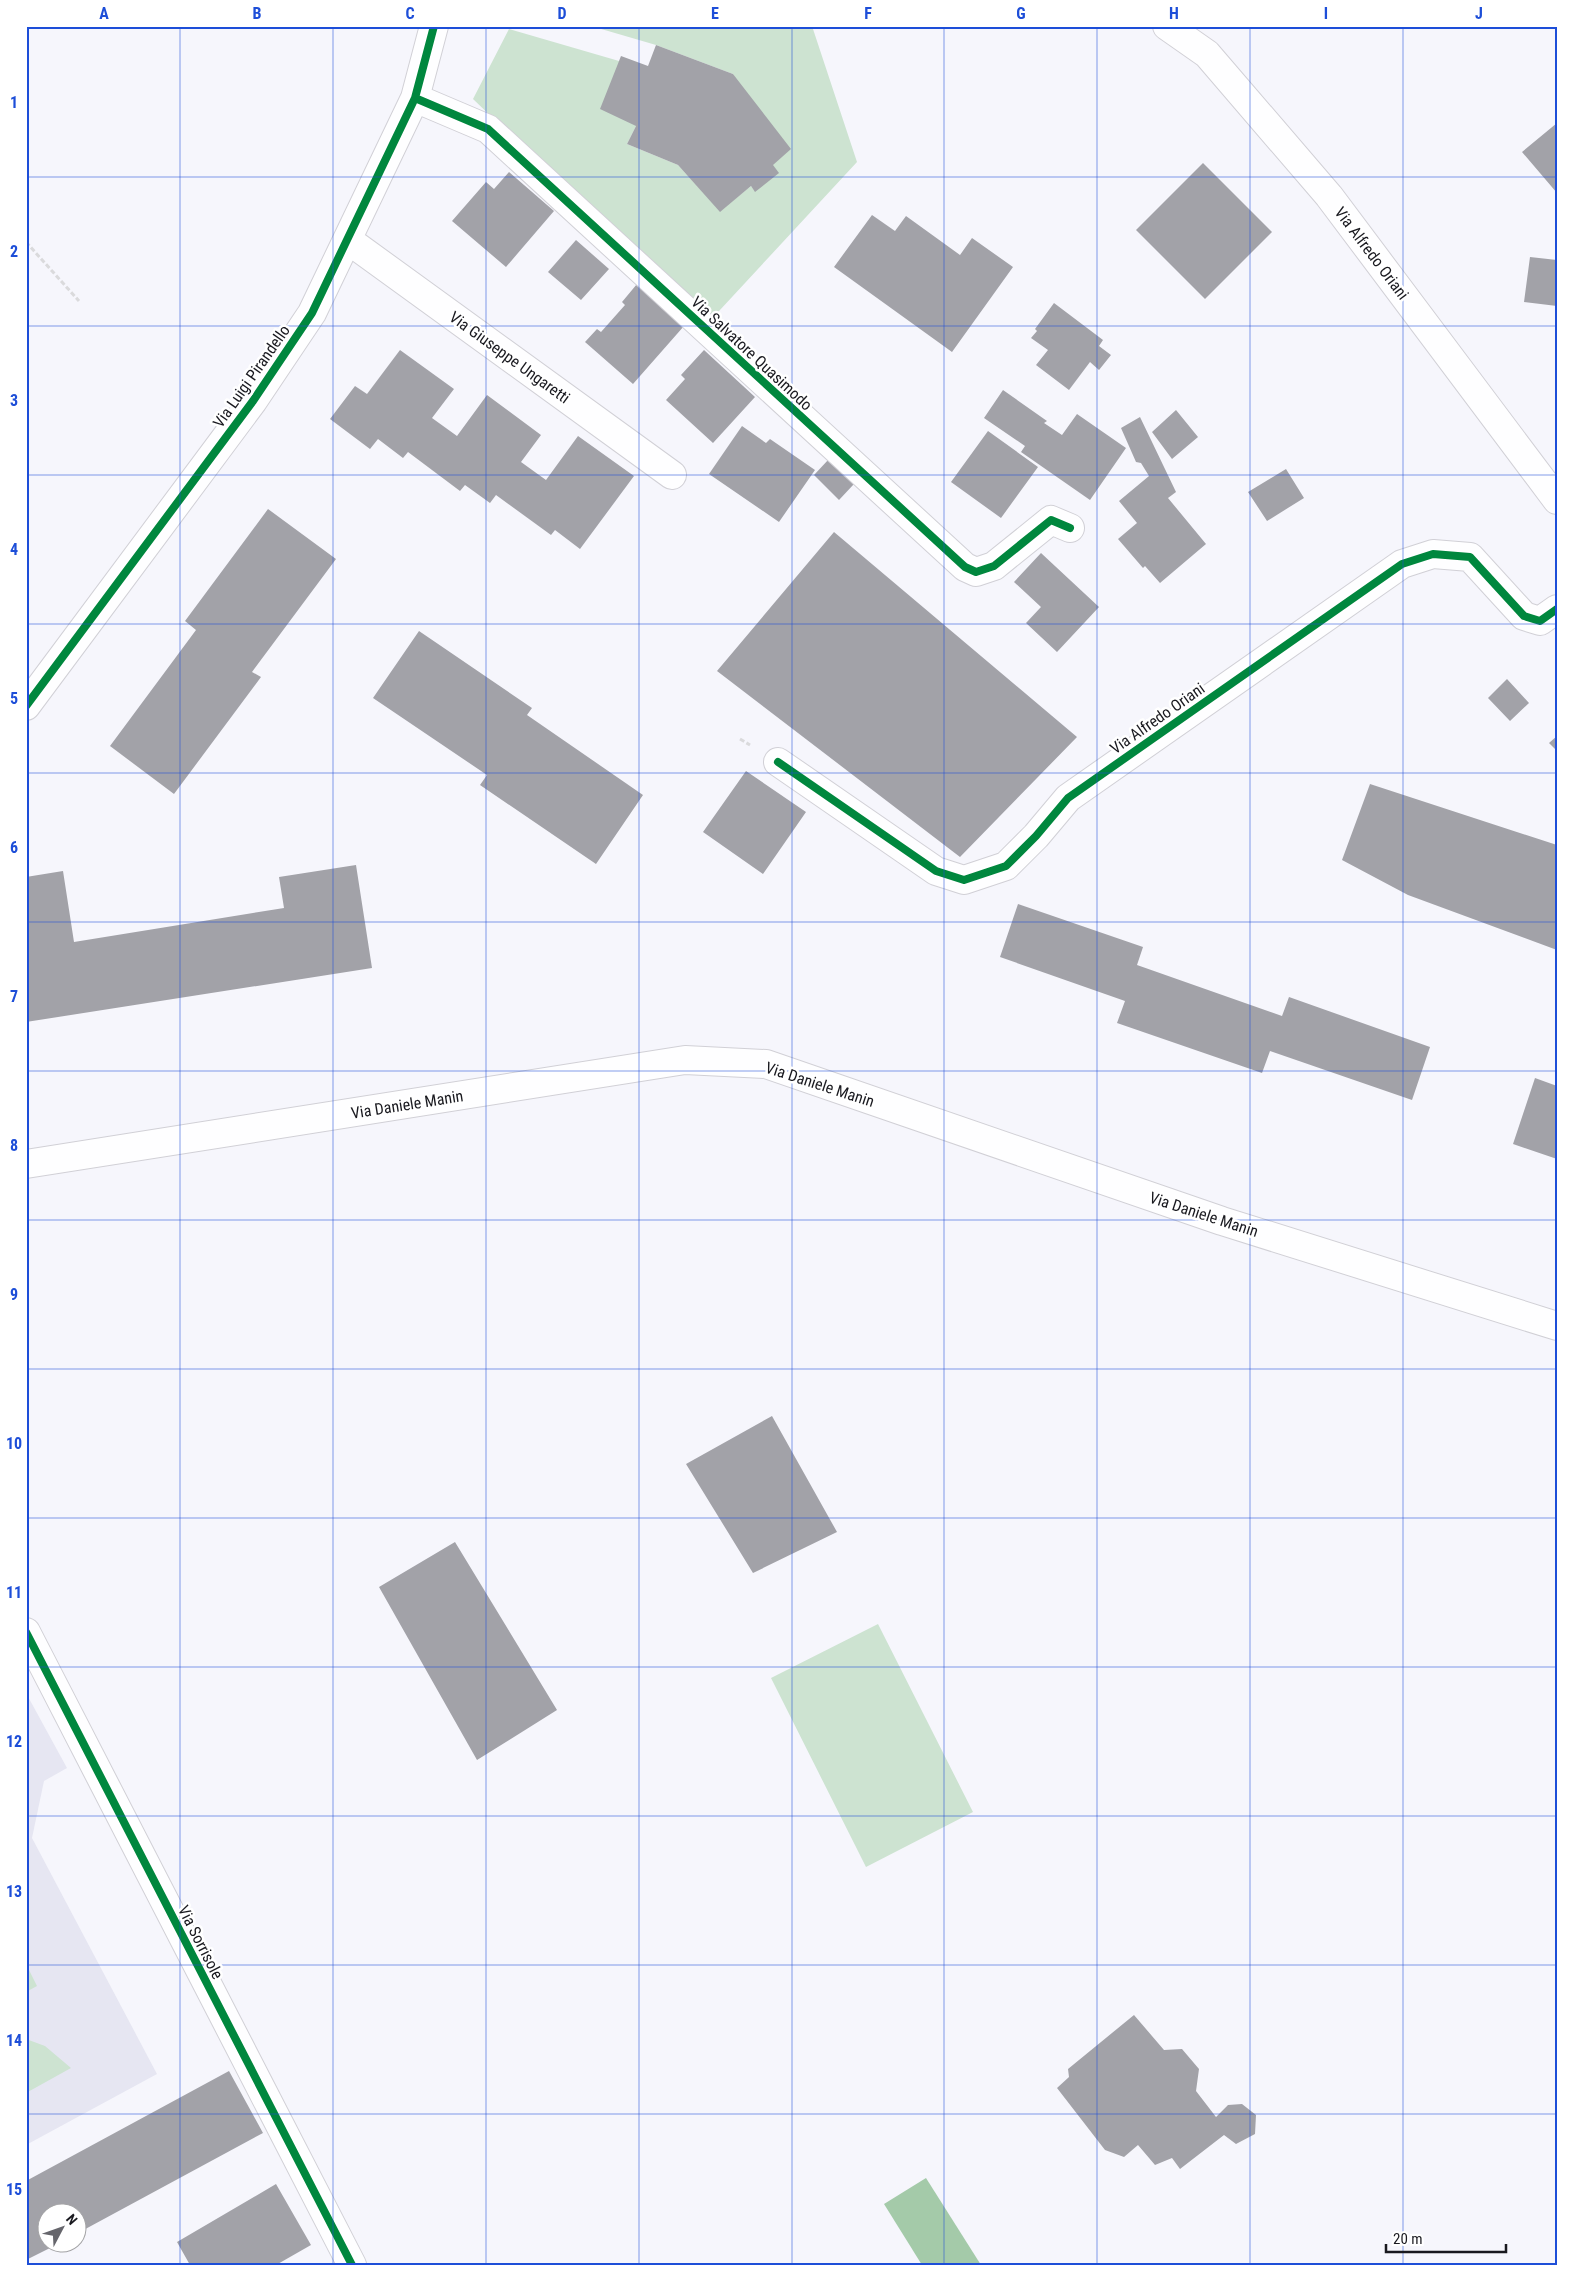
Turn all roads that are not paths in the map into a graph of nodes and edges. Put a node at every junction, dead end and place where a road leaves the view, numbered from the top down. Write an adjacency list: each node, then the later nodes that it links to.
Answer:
1 (434, 26): 3 (street, Via Luigi Pirandello)
2 (1166, 26): 6 (street, Via Alfredo Oriani)
3 (415, 98): 4 (street, Via Luigi Pirandello); 7 (street, Via Salvatore Quasimodo)
4 (348, 240): 5 (street, Via Giuseppe Ungaretti); 9 (street, Via Luigi Pirandello)
5 (672, 475)
6 (1557, 500)
7 (1070, 528)
8 (1557, 609): 10 (street, Via Alfredo Oriani)
9 (26, 706)
10 (778, 762)
11 (26, 1164): 12 (street, Via Daniele Manin)
12 (1557, 1326)
13 (26, 1632): 14 (street, Via Sorrisole)
14 (352, 2265)

